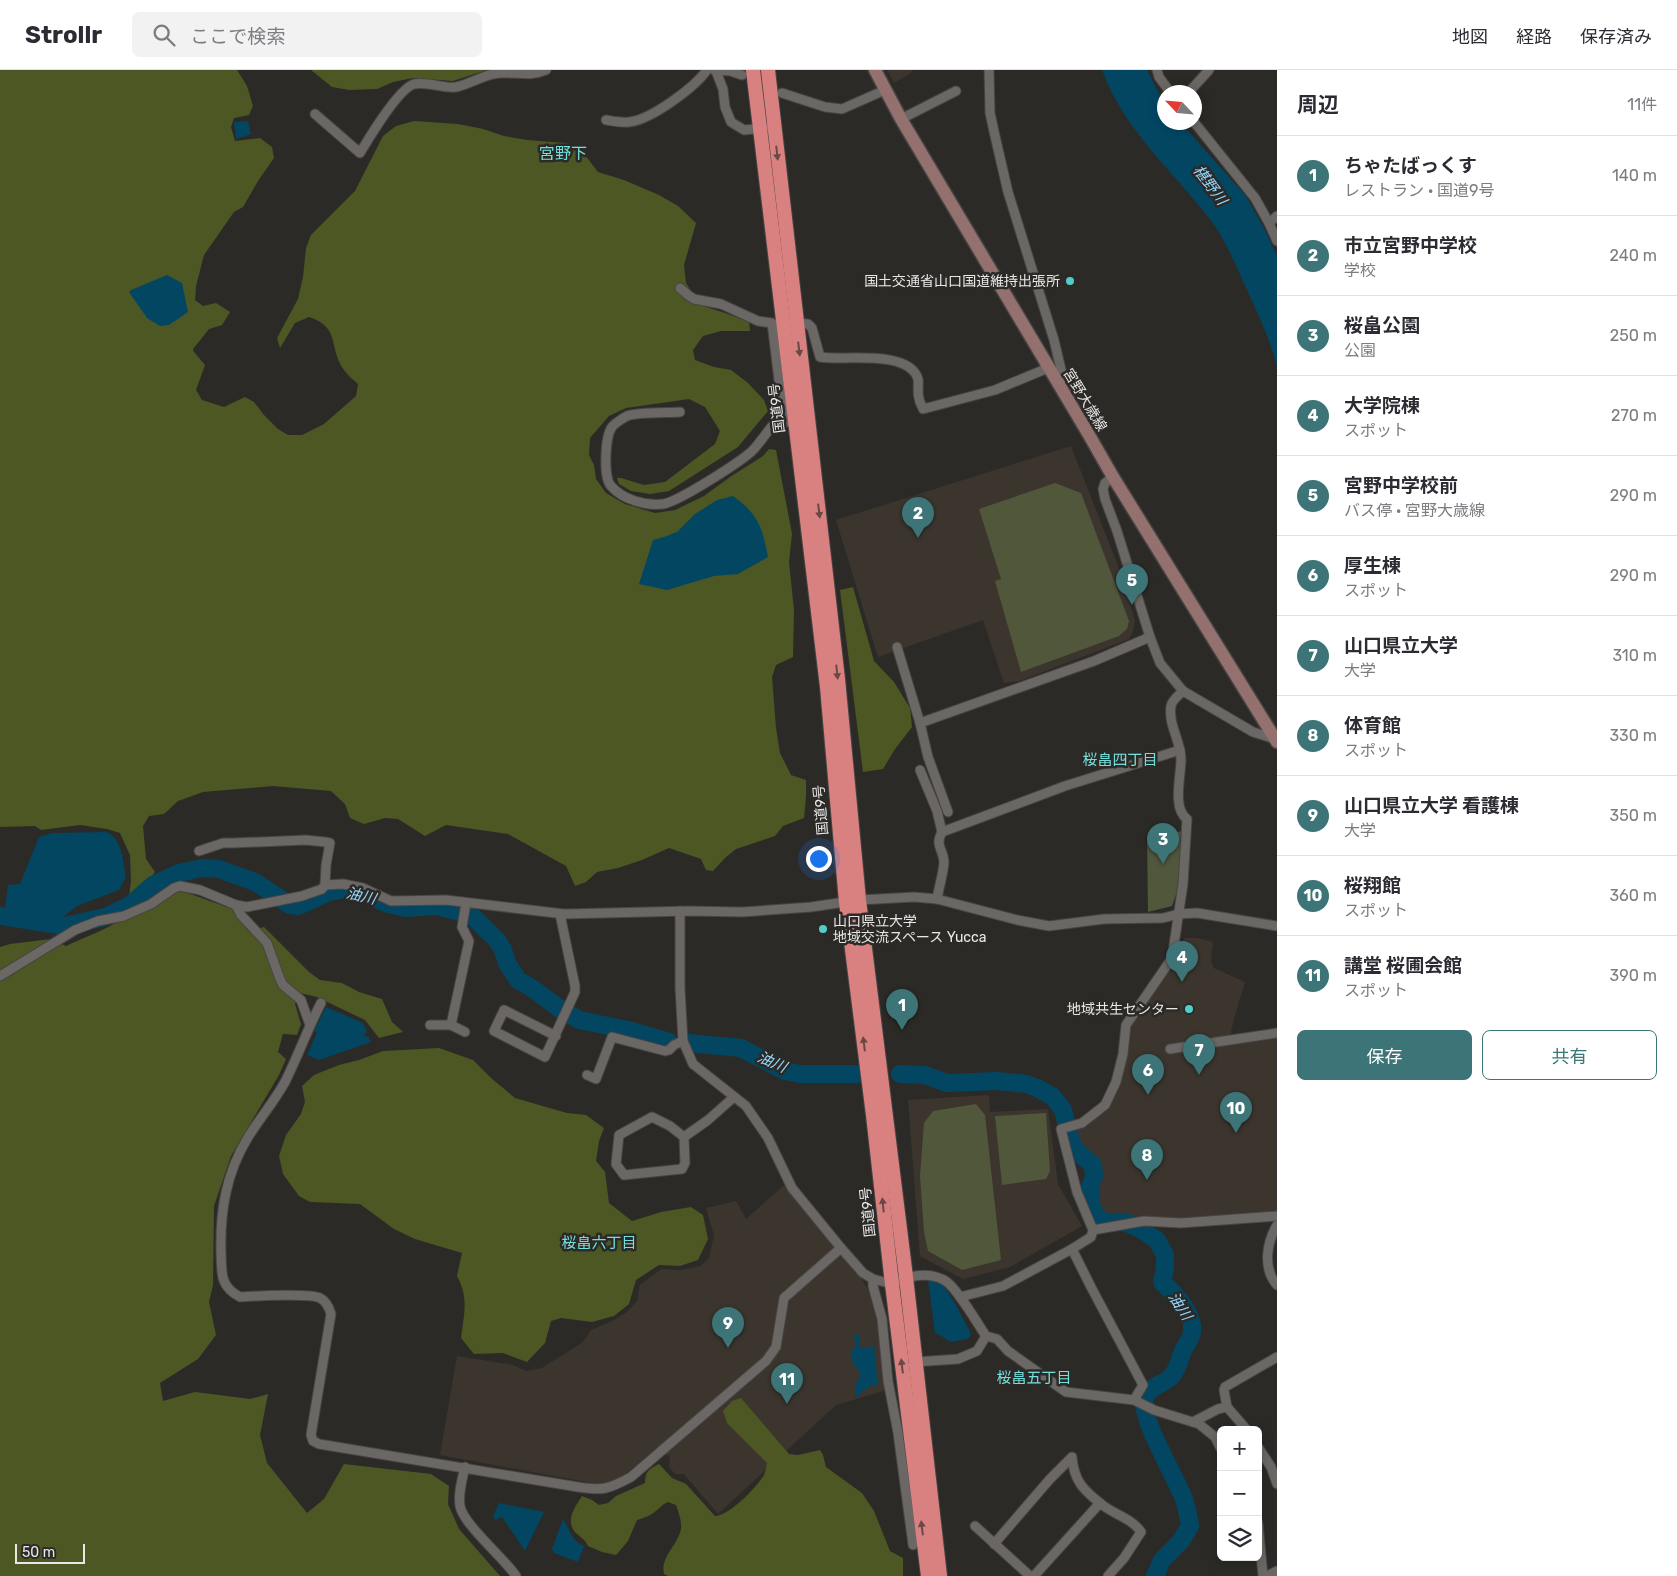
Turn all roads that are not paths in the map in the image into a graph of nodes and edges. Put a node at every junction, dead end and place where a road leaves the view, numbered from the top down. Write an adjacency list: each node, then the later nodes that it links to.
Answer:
1 (546, 70): 14 (street)
2 (712, 70): 8 (street); 16 (street); 17 (street)
3 (768, 70): 17 (highway, 国道9号)
4 (875, 70): 11 (main road, 宮野大歳線)
5 (989, 70): 25 (street)
6 (1156, 70): 9 (street)
7 (1209, 70): 10 (street)
8 (748, 72): 17 (highway, 国道9号)
9 (1165, 85)
10 (1195, 85)
11 (885, 90): 13 (street); 15 (main road, 宮野大歳線)
12 (956, 91): 15 (street)
13 (782, 93)
14 (315, 114)
15 (901, 119): 24 (main road, 宮野大歳線)
16 (606, 120)
17 (767, 128): 23 (highway, 国道9号, one-way to 23); 27 (highway, 国道9号)
18 (1200, 130): 20 (street)
19 (1277, 216): 20 (street)
20 (1269, 223): 21 (street)
21 (1277, 241)
22 (680, 288): 27 (street)
23 (796, 323): 24 (street); 41 (highway, 国道9号, one-way to 41)
24 (1048, 368): 25 (main road, 宮野大歳線)
25 (1061, 389): 28 (main road, 宮野大歳線)
26 (680, 412): 27 (street)
27 (790, 421): 41 (highway, 国道9号)
28 (1112, 477): 29 (street); 33 (main road, 宮野大歳線)
29 (1150, 637): 31 (street); 32 (street)
30 (897, 647): 32 (street)
31 (1183, 692): 33 (street); 34 (street)
32 (920, 723): 36 (street)
33 (1276, 741)
34 (1180, 750): 37 (street); 46 (street)
35 (920, 770): 37 (street)
36 (948, 812)
37 (942, 832): 40 (street)
38 (199, 851): 39 (street)
39 (325, 884): 42 (street); 43 (street)
40 (937, 899): 41 (street); 46 (street)
41 (852, 901): 44 (street); 66 (highway, 国道9号); 68 (highway, 国道9号, one-way to 41)
42 (466, 903): 45 (street); 52 (street)
43 (236, 905): 48 (street); 50 (street)
44 (680, 911): 45 (street); 56 (street)
45 (560, 914): 55 (street)
46 (1179, 914): 47 (street); 63 (street)
47 (1277, 926)
48 (0, 976)
49 (322, 1002): 50 (street)
50 (310, 1025): 80 (street)
51 (430, 1025): 52 (street)
52 (451, 1025): 53 (street)
53 (465, 1032)
54 (1277, 1033): 57 (street)
55 (556, 1036): 55 (street)
56 (683, 1041): 58 (street); 59 (street)
57 (1170, 1049)
58 (587, 1075)
59 (734, 1097): 60 (street); 64 (street)
60 (684, 1137): 60 (street)
61 (1277, 1216): 63 (street)
62 (1277, 1225): 69 (street)
63 (1093, 1230): 65 (street)
64 (840, 1248): 67 (street); 80 (street)
65 (1072, 1249): 70 (street); 74 (street)
66 (906, 1277): 68 (street); 70 (street); 73 (highway, 国道9号)
67 (873, 1278): 68 (street); 85 (street)
68 (892, 1284): 89 (highway, 国道9号, one-way to 68)
69 (1277, 1284)
70 (960, 1297): 71 (street)
71 (986, 1336): 73 (street); 74 (street)
72 (1277, 1357): 75 (street)
73 (915, 1362): 90 (highway, 国道9号)
74 (1134, 1400): 76 (street)
75 (1227, 1407): 76 (street); 77 (street)
76 (1193, 1422): 78 (street)
77 (1244, 1426)
78 (1217, 1442)
79 (1262, 1454): 81 (street)
80 (465, 1467): 88 (street)
81 (1277, 1484)
82 (1100, 1503): 84 (street); 92 (street); 93 (street)
83 (975, 1526): 84 (street)
84 (994, 1544): 91 (street)
85 (913, 1545)
86 (1262, 1553): 94 (street)
87 (1277, 1571): 94 (street)
88 (516, 1576)
89 (928, 1576)
90 (940, 1576)
91 (1030, 1576)
92 (1034, 1576)
93 (1108, 1576)
94 (1265, 1576)

